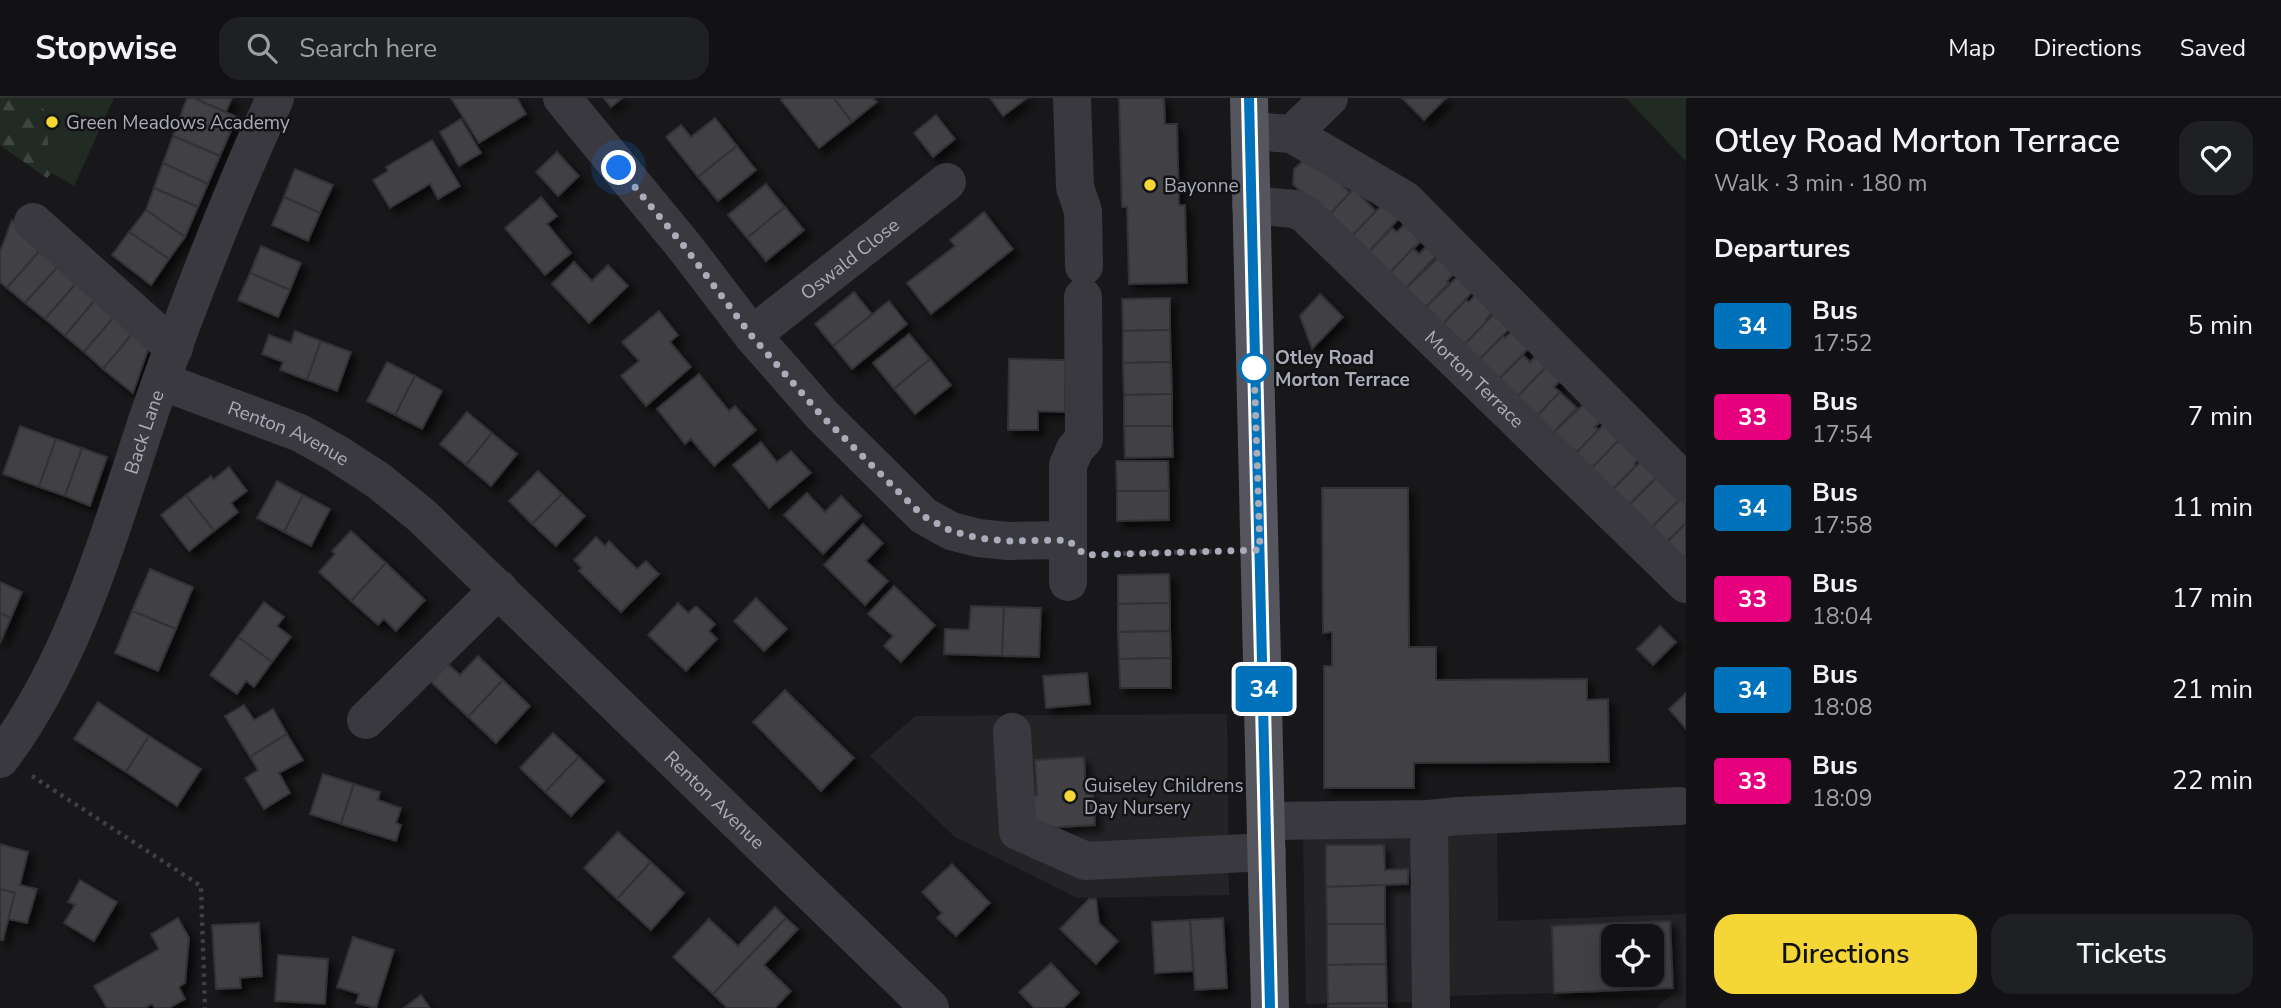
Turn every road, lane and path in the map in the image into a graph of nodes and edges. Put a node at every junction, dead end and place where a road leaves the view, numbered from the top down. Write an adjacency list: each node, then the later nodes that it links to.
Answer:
1 (275, 98): 11 (street, Back Lane)
2 (562, 98): 10 (street)
3 (1072, 98): 13 (street)
4 (1329, 98): 6 (street)
5 (1249, 114): 6 (street); 8 (main road)
6 (1292, 134): 12 (street)
7 (947, 182): 10 (street, Oswald Close)
8 (1251, 205): 14 (main road); 16 (street, Morton Terrace)
9 (33, 222): 11 (street)
10 (751, 335): 13 (street)
11 (168, 365): 17 (street, Renton Avenue); 20 (street, Back Lane)
12 (1686, 483)
13 (1068, 540): 14 (path); 15 (street)
14 (1260, 550): 23 (main road)
15 (1068, 582)
16 (1686, 584)
17 (499, 589): 18 (street); 25 (street, Renton Avenue)
18 (366, 720)
19 (1012, 732): 23 (street)
20 (1, 758): 24 (path)
21 (1679, 806): 22 (street)
22 (1429, 819): 23 (street); 27 (street)
23 (1267, 837): 26 (main road)
24 (205, 1008)
25 (930, 1008)
26 (1270, 1008)
27 (1431, 1008)

